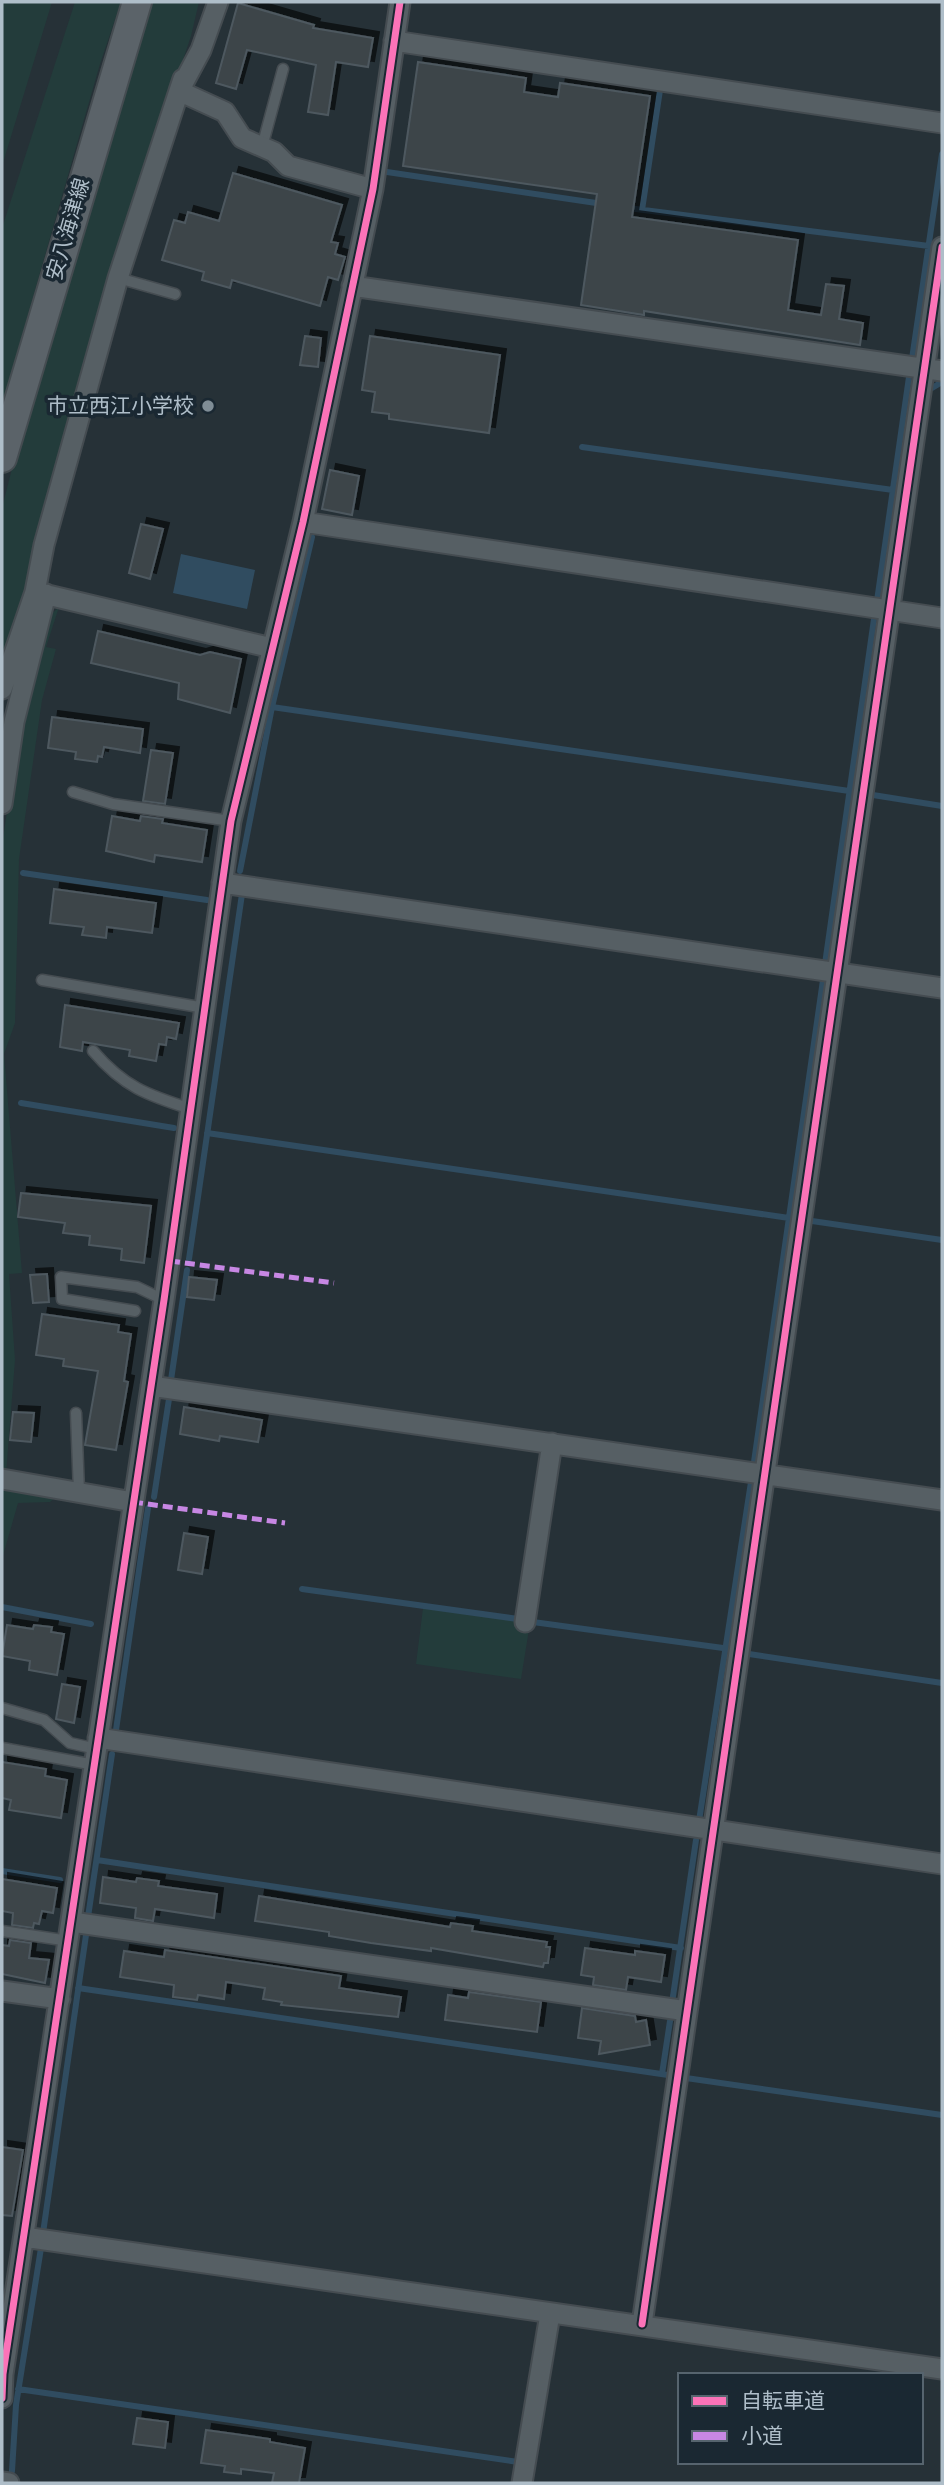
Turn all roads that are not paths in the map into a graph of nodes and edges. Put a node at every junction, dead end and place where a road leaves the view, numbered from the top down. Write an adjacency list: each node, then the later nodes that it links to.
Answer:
1 (137, 2): 16 (main road, 安八海津線)
2 (204, 2): 7 (street)
3 (218, 2): 7 (street)
4 (400, 2): 5 (street)
5 (394, 41): 8 (street); 10 (street)
6 (283, 69): 9 (lane)
7 (179, 91): 9 (street); 12 (street)
8 (942, 123)
9 (262, 147): 10 (street)
10 (373, 188): 13 (street)
11 (942, 247): 15 (street)
12 (118, 278): 14 (lane); 18 (street)
13 (352, 286): 15 (street); 17 (street)
14 (175, 294)
15 (934, 370): 19 (street)
16 (2, 458)
17 (303, 522): 19 (street); 21 (street)
18 (40, 593): 21 (street); 22 (street); 24 (street)
19 (891, 611): 20 (street); 27 (street)
20 (942, 618)
21 (272, 648): 25 (street)
22 (2, 689)
23 (72, 792): 25 (lane)
24 (2, 804)
25 (231, 821): 26 (street)
26 (222, 883): 27 (street); 30 (street)
27 (838, 973): 29 (street); 38 (street)
28 (43, 980): 30 (lane)
29 (942, 988)
30 (205, 1008): 32 (street)
31 (93, 1051): 32 (lane)
32 (191, 1109): 33 (street)
33 (164, 1300): 34 (lane); 35 (street)
34 (135, 1311)
35 (151, 1386): 37 (street); 42 (street)
36 (76, 1413): 40 (lane)
37 (552, 1443): 38 (street); 43 (street)
38 (764, 1474): 41 (street); 47 (street)
39 (2, 1479): 40 (street)
40 (79, 1492): 42 (street)
41 (942, 1500)
42 (133, 1502): 46 (street)
43 (525, 1622)
44 (2, 1708): 46 (lane)
45 (2, 1748): 46 (lane)
46 (97, 1751): 47 (street); 50 (street)
47 (713, 1832): 48 (street); 53 (street)
48 (942, 1864)
49 (2, 1931): 50 (lane)
50 (71, 1931): 52 (street); 53 (street)
51 (2, 1991): 52 (street)
52 (60, 1999): 54 (street)
53 (687, 2011): 56 (street)
54 (24, 2237): 55 (street); 58 (street)
55 (551, 2314): 56 (street); 62 (street)
56 (642, 2325): 57 (street)
57 (942, 2369)
58 (2, 2374): 59 (street)
59 (2, 2398)
60 (2, 2482): 61 (street)
61 (9, 2483)
62 (522, 2483)

